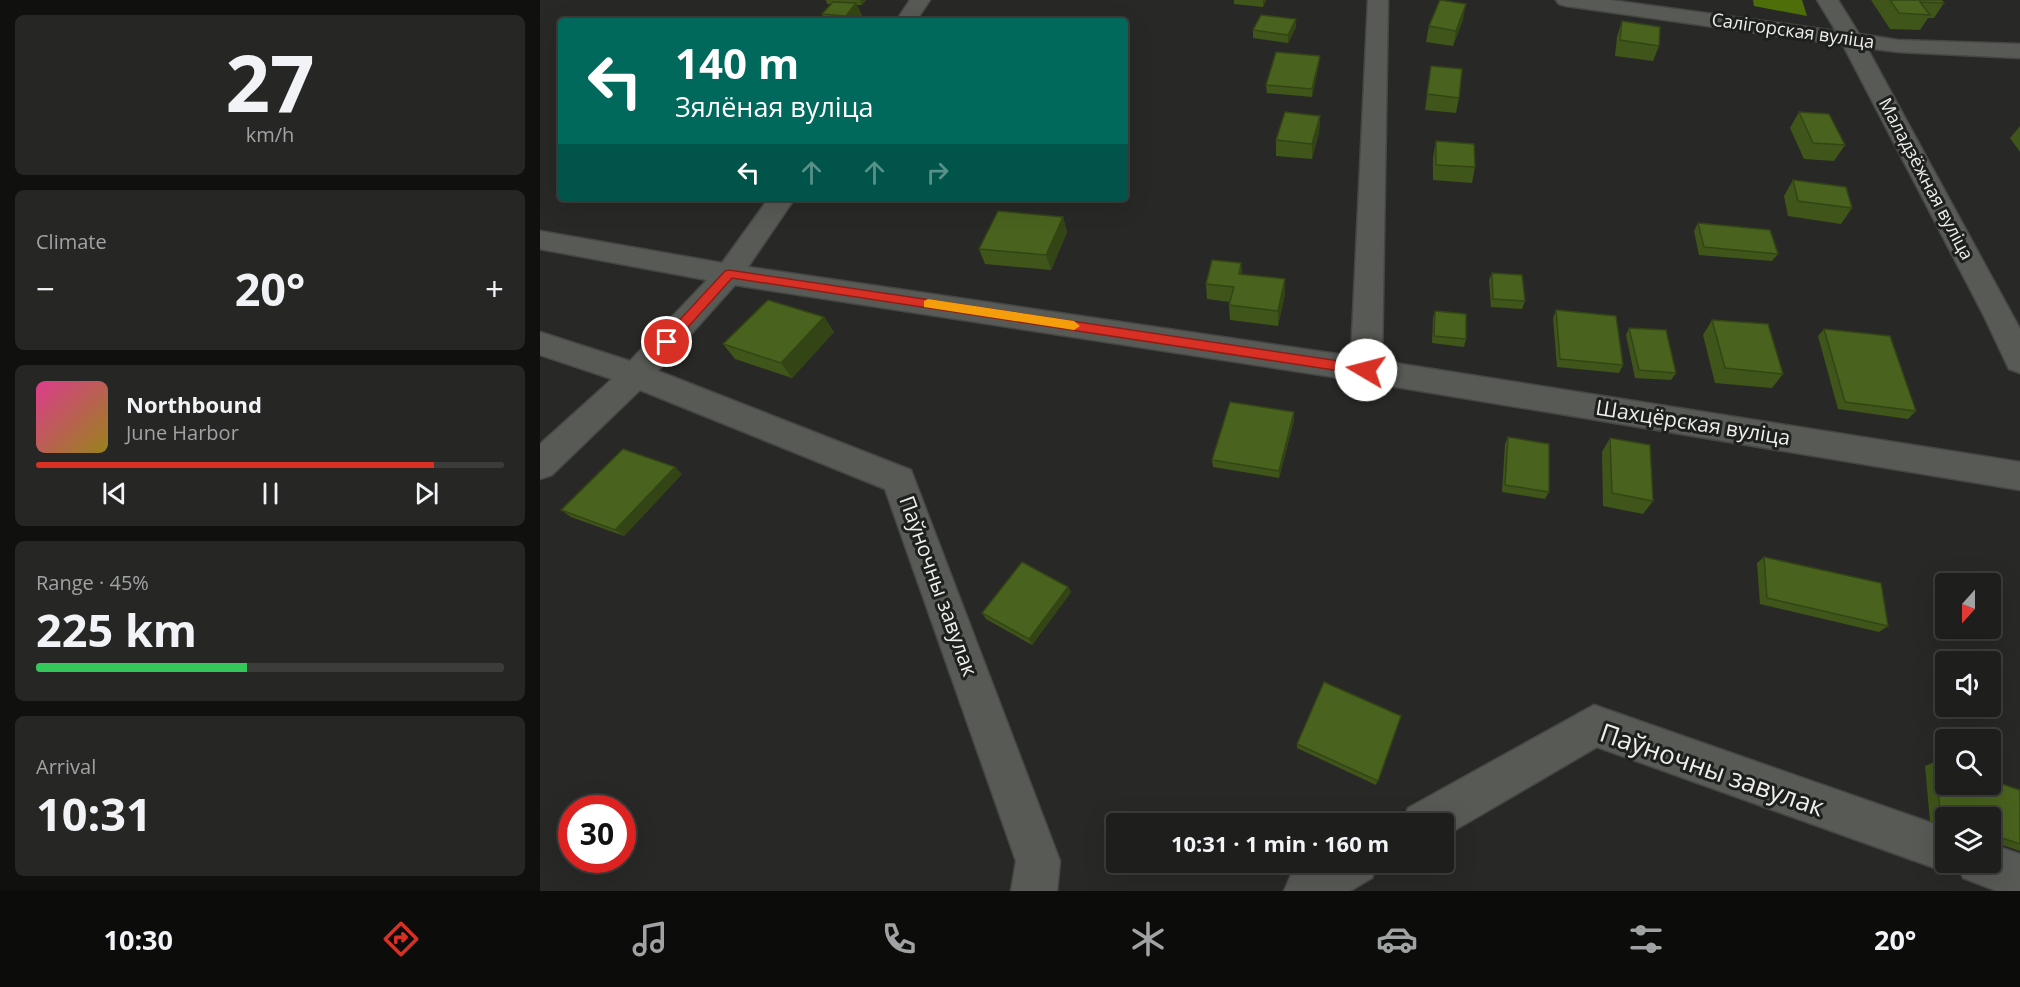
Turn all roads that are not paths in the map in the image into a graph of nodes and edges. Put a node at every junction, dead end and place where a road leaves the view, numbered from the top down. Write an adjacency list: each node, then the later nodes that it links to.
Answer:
1 (920, 0): 5 (street)
2 (1378, 0): 13 (street)
3 (1566, 0): 6 (street, Салігорская вуліца)
4 (1827, 0): 6 (street, Маладзёжная вуліца)
5 (908, 18)
6 (1850, 39): 7 (street, Салігорская вуліца); 12 (street, Маладзёжная вуліца)
7 (2020, 51)
8 (780, 201): 10 (street)
9 (540, 240): 10 (street, Шахцёрская вуліца)
10 (729, 274): 13 (street, Шахцёрская вуліца); 14 (street)
11 (540, 343): 14 (street)
12 (2020, 361)
13 (1366, 370): 16 (street, Шахцёрская вуліца)
14 (636, 375): 15 (street); 22 (street, Паўночны завулак)
15 (540, 465)
16 (2020, 476)
17 (1443, 813): 18 (street, Паўночны завулак)
18 (1935, 846)
19 (2001, 870): 21 (street)
20 (1337, 873): 23 (street)
21 (2020, 877)
22 (1034, 891)
23 (1307, 891)

